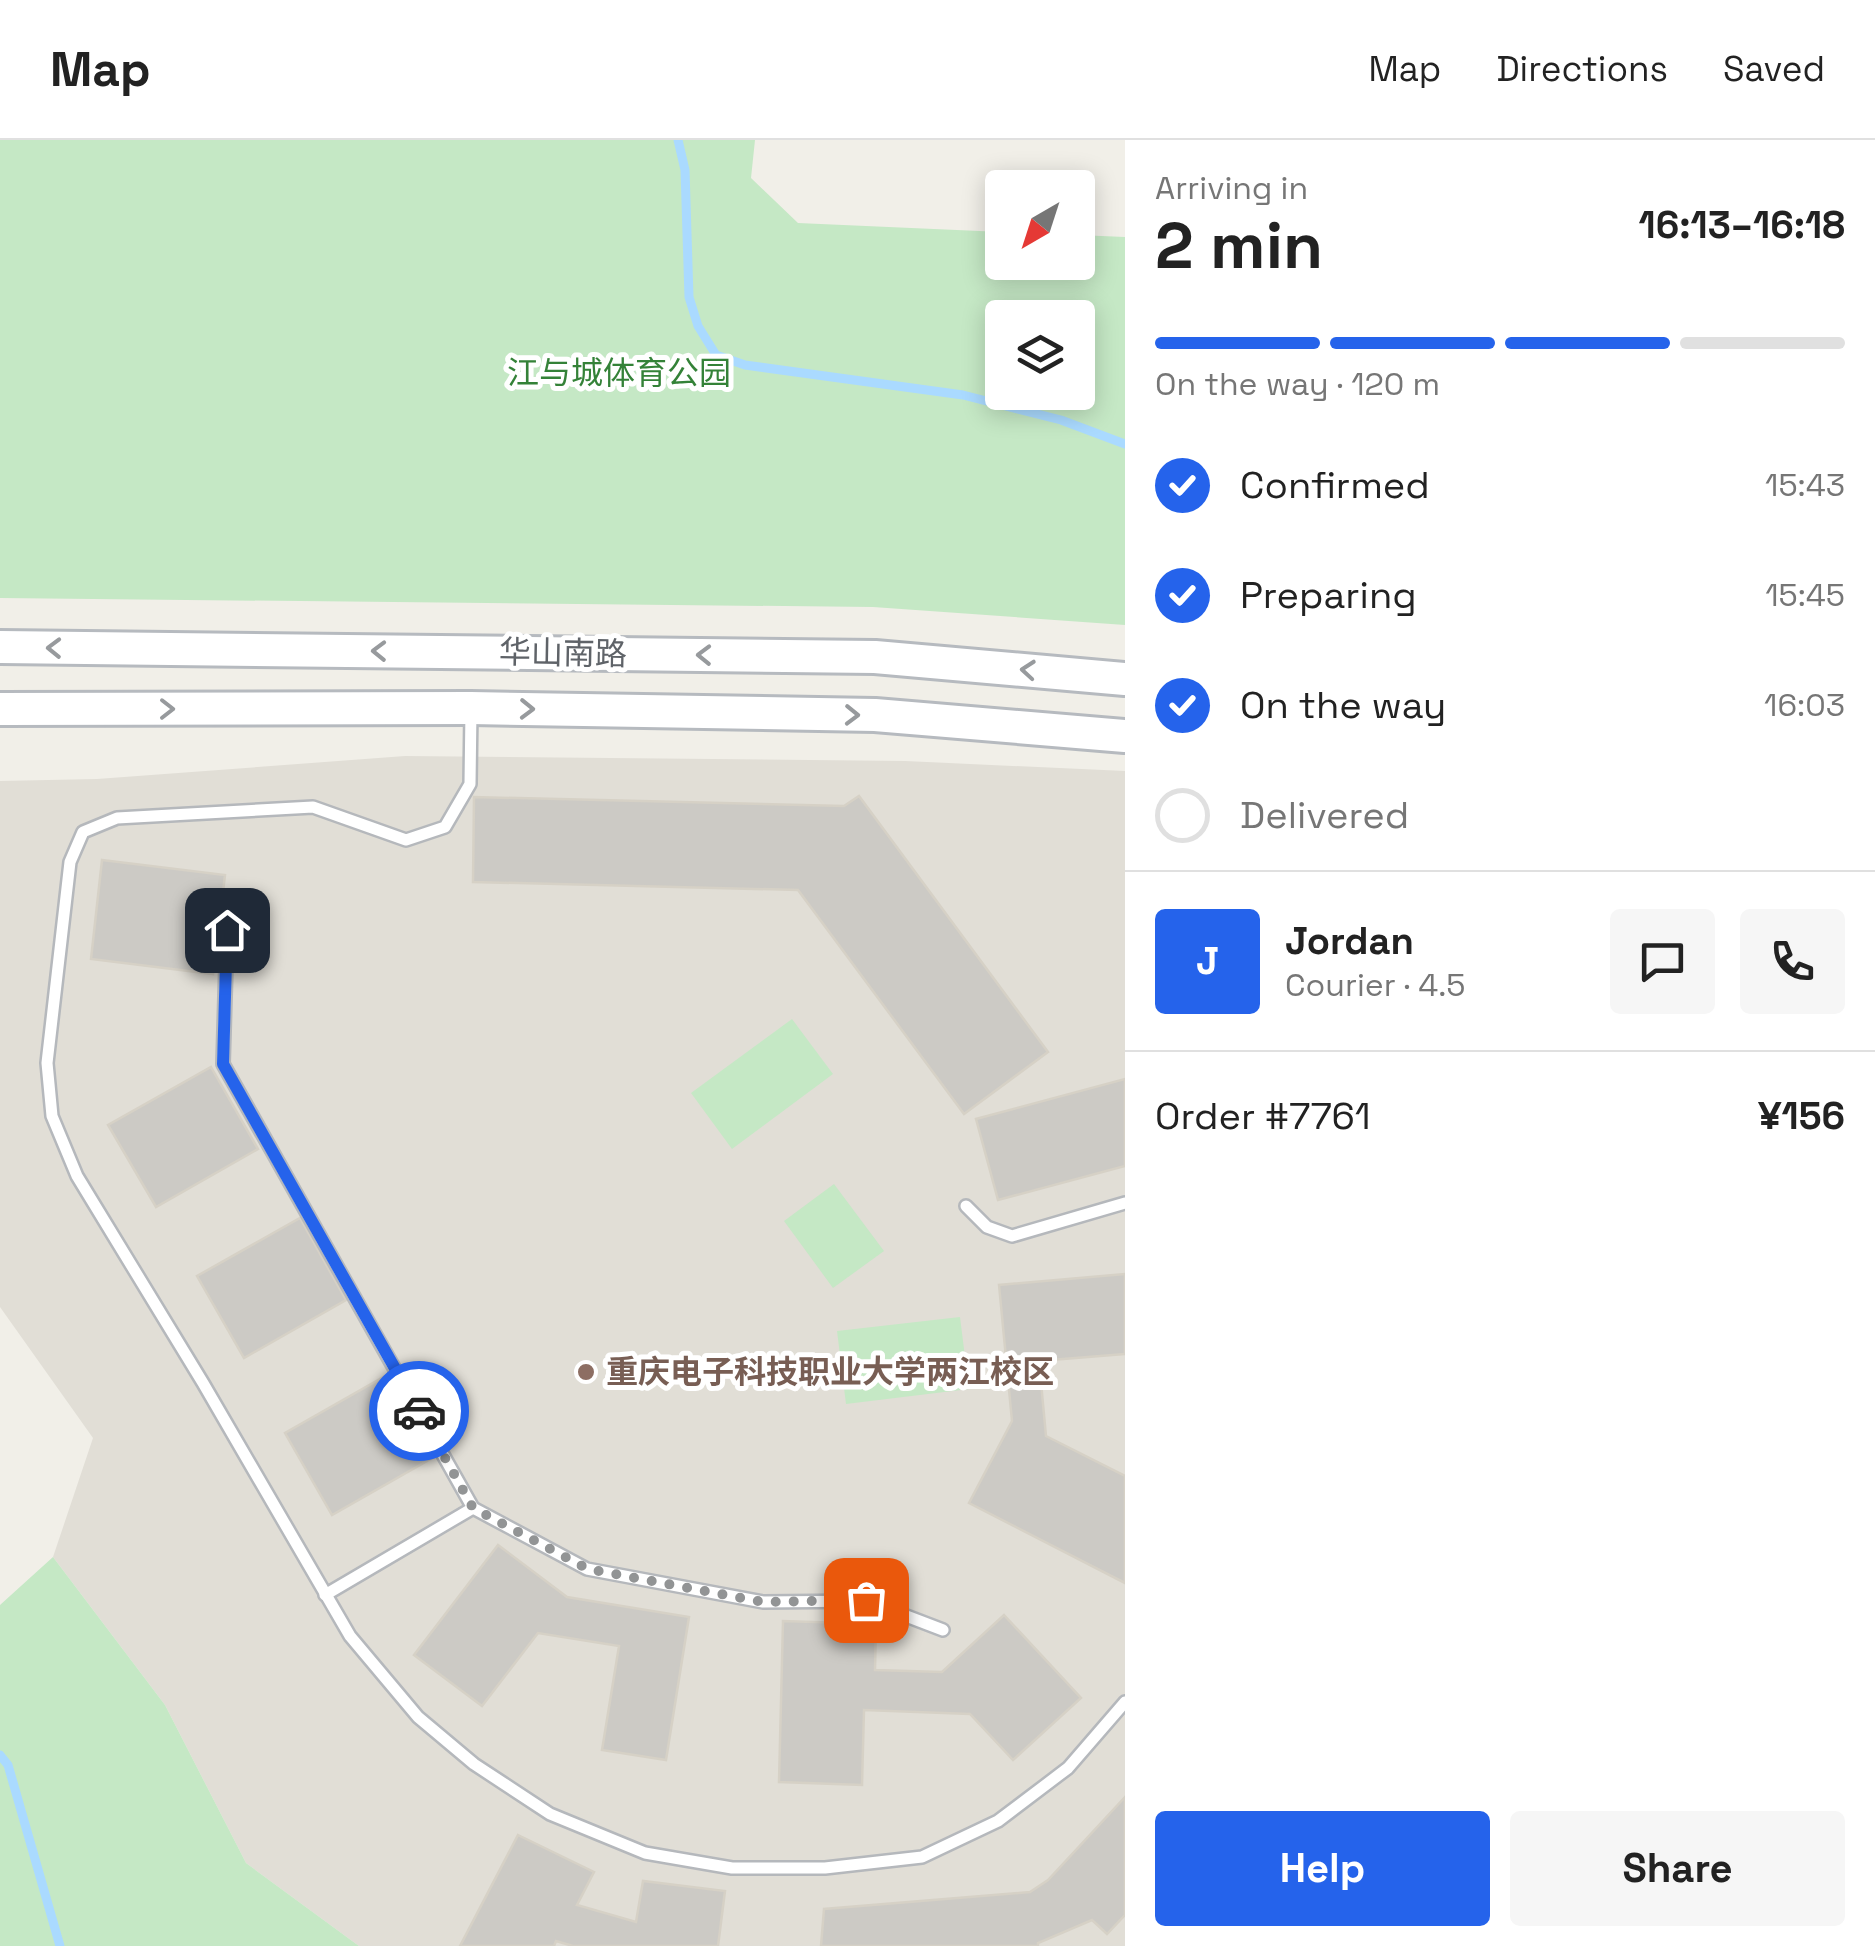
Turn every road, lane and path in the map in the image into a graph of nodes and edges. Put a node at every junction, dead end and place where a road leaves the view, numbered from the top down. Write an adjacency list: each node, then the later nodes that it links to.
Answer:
1 (0, 648): 2 (main road, 华山南路, one-way to 1)
2 (1125, 679)
3 (471, 708): 4 (main road, 华山南路, one-way to 3); 5 (main road, 华山南路, one-way to 5); 10 (lane)
4 (0, 709)
5 (1125, 736)
6 (227, 930): 9 (lane)
7 (1125, 1203): 8 (lane)
8 (966, 1206)
9 (473, 1508): 10 (lane); 11 (lane)
10 (326, 1595): 12 (lane)
11 (943, 1630)
12 (1125, 1702)

